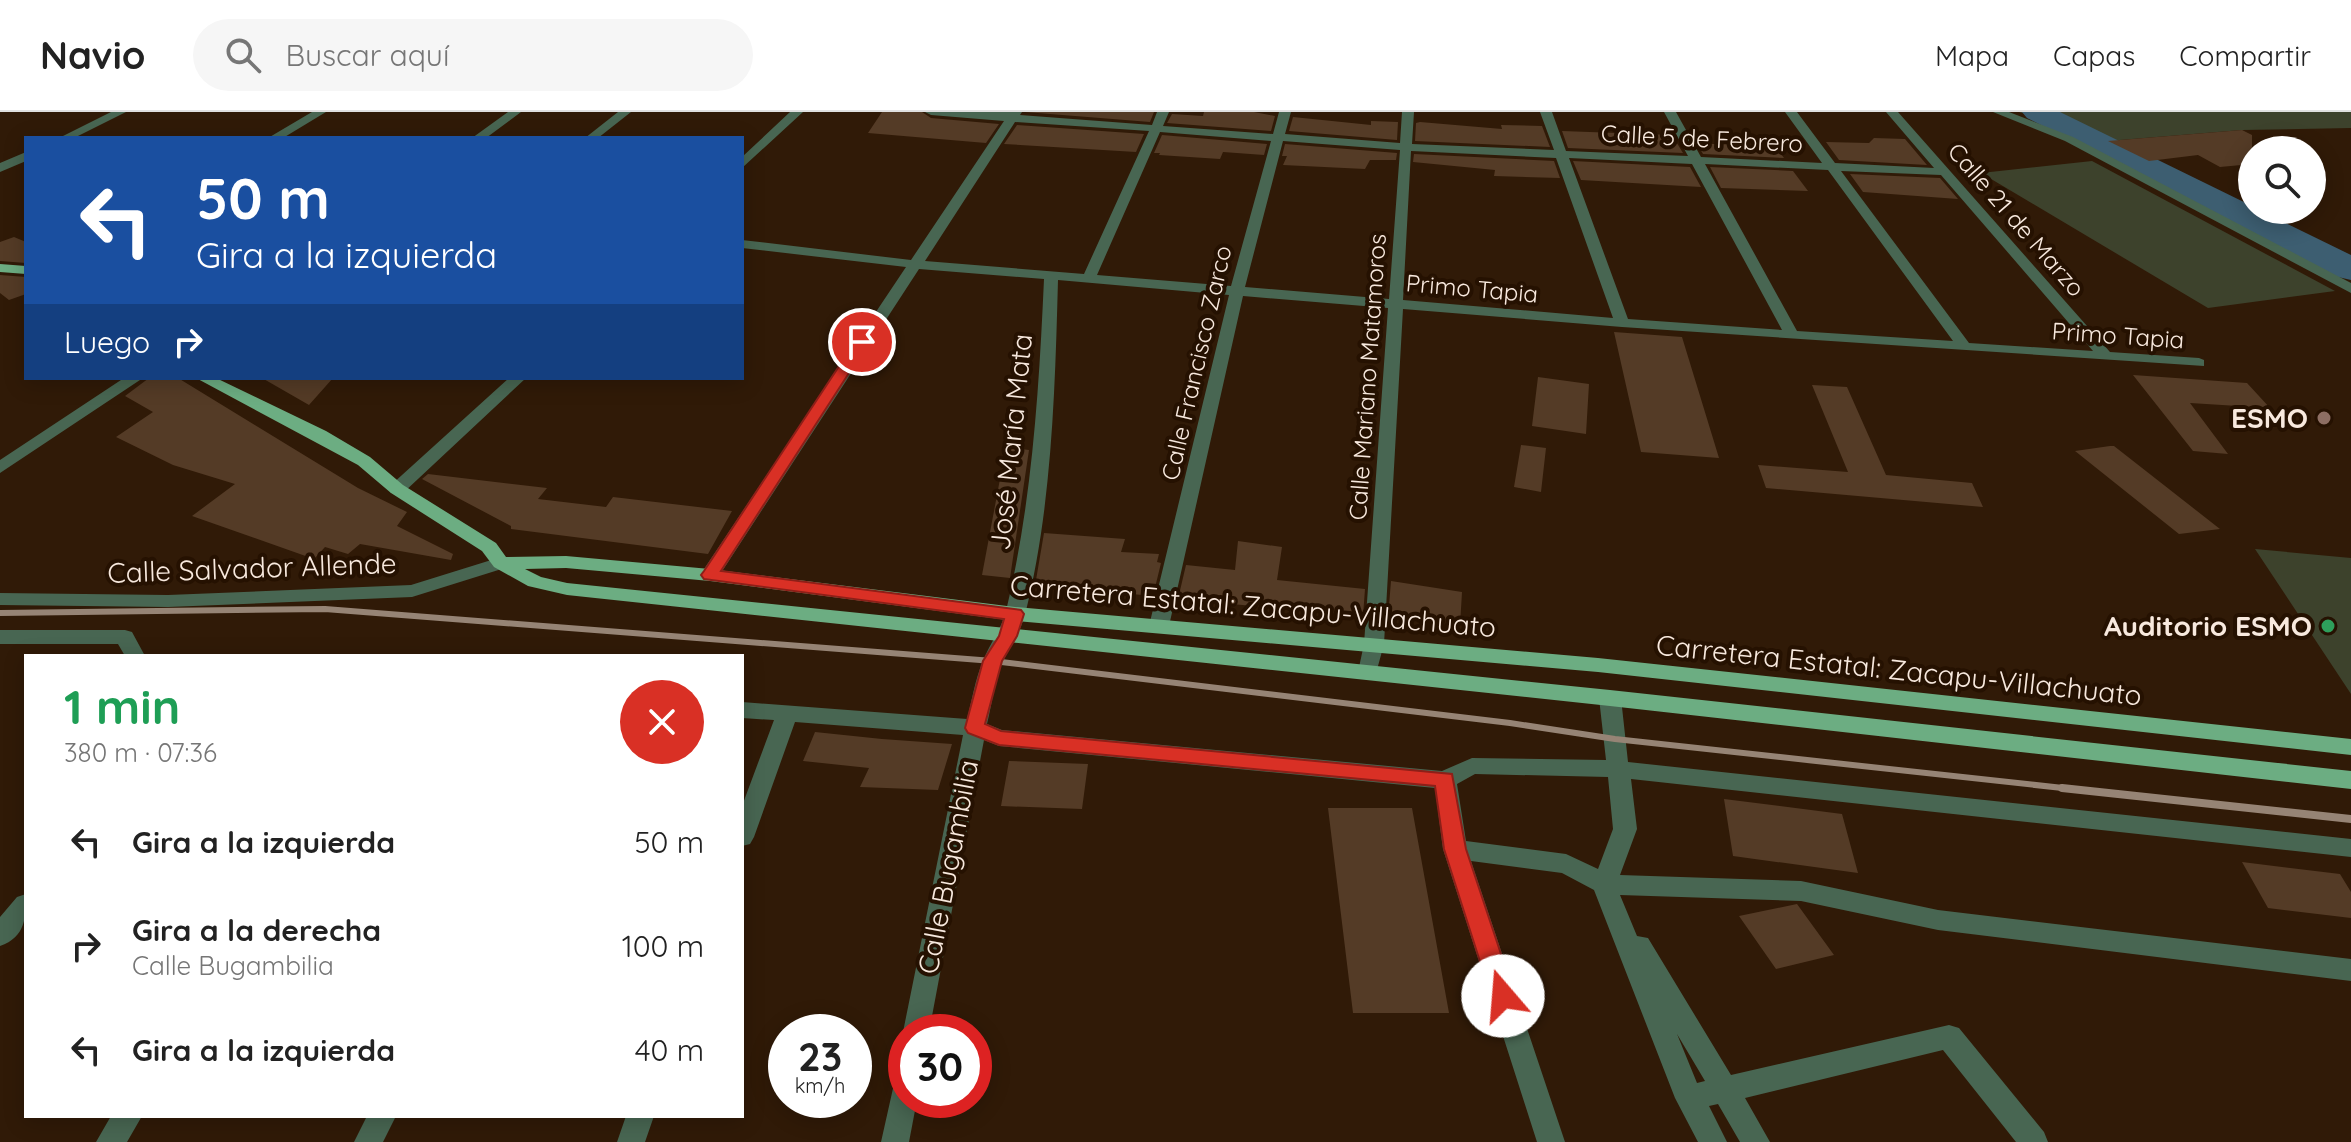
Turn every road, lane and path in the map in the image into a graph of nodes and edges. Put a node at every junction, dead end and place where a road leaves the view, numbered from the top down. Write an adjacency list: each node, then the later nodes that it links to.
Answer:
1 (120, 112): 17 (street)
2 (320, 112): 18 (street)
3 (515, 112): 19 (street)
4 (625, 112): 20 (street)
5 (797, 112): 26 (street)
6 (931, 112): 15 (street, Calle 5 de Febrero)
7 (1163, 112): 16 (street)
8 (1285, 112): 21 (street, Calle Francisco Zarco)
9 (1408, 112): 22 (street, Calle Mariano Matamoros)
10 (1546, 112): 23 (street)
11 (1670, 112): 25 (street)
12 (1791, 112): 29 (street)
13 (1892, 112): 30 (street, Calle 21 de Marzo)
14 (1999, 112): 37 (street)
15 (1013, 116): 16 (street, Calle 5 de Febrero); 32 (street)
16 (1155, 130): 21 (street, Calle 5 de Febrero); 36 (street)
17 (69, 136)
18 (278, 136)
19 (481, 136)
20 (594, 136)
21 (1279, 138): 22 (street, Calle 5 de Febrero); 38 (street, Calle Francisco Zarco)
22 (1407, 147): 23 (street, Calle 5 de Febrero); 39 (street, Calle Mariano Matamoros)
23 (1560, 155): 25 (street, Calle 5 de Febrero); 40 (street)
24 (24, 157): 27 (street)
25 (1694, 161): 29 (street, Calle 5 de Febrero); 41 (street)
26 (744, 162)
27 (4, 164): 28 (street)
28 (24, 165)
29 (1832, 168): 30 (street, Calle 5 de Febrero); 42 (street)
30 (1945, 172): 43 (street, Calle 21 de Marzo)
31 (744, 244): 32 (street, Primo Tapia)
32 (913, 264): 35 (street, Primo Tapia); 51 (street)
33 (0, 268): 34 (main road)
34 (24, 270)
35 (1051, 275): 36 (street, Primo Tapia); 53 (street, José María Mata)
36 (1089, 278): 38 (street, Primo Tapia)
37 (2351, 289)
38 (1237, 290): 39 (street, Primo Tapia); 54 (street, Calle Francisco Zarco)
39 (1397, 304): 40 (street, Primo Tapia); 56 (street, Calle Mariano Matamoros)
40 (1622, 323): 41 (street, Primo Tapia)
41 (1792, 335): 42 (street, Primo Tapia)
42 (1965, 347): 43 (street, Primo Tapia)
43 (2106, 357): 44 (street, Primo Tapia)
44 (2199, 363)
45 (132, 380): 48 (street)
46 (208, 380): 49 (main road)
47 (516, 380): 49 (street)
48 (0, 468)
49 (397, 489): 50 (main road)
50 (501, 563): 51 (main road, Carretera Estatal: Zacapu-Villachuato); 52 (street, Calle Salvador Allende); 53 (main road)
51 (710, 575): 53 (main road, Carretera Estatal: Zacapu-Villachuato)
52 (0, 599)
53 (1012, 625): 54 (main road, Carretera Estatal: Zacapu-Villachuato); 58 (main road); 62 (street, Calle Bugambilia)
54 (1159, 626): 56 (main road, Carretera Estatal: Zacapu-Villachuato)
55 (0, 637): 57 (street)
56 (1374, 644): 58 (street, Calle Mariano Matamoros); 63 (main road, Carretera Estatal: Zacapu-Villachuato)
57 (134, 654)
58 (1368, 672): 59 (main road)
59 (1610, 698): 64 (street); 66 (main road)
60 (744, 710): 61 (street)
61 (787, 714): 62 (street); 67 (street)
62 (975, 728): 65 (street); 74 (street, Calle Bugambilia)
63 (2351, 747)
64 (1618, 769): 65 (street); 68 (street); 70 (street)
65 (1445, 780): 69 (street)
66 (2351, 780)
67 (744, 832)
68 (2351, 848)
69 (1455, 849): 70 (street); 85 (street)
70 (1604, 884): 73 (street); 75 (street); 76 (street)
71 (24, 906): 72 (street)
72 (0, 935)
73 (2351, 970)
74 (919, 1014)
75 (1723, 1090): 76 (street); 87 (street); 88 (street)
76 (1689, 1098): 86 (street)
77 (127, 1118): 81 (street)
78 (381, 1118): 82 (street)
79 (639, 1118): 83 (street)
80 (900, 1118): 84 (street)
81 (110, 1142)
82 (368, 1142)
83 (631, 1142)
84 (895, 1142)
85 (1551, 1142)
86 (1713, 1142)
87 (1756, 1142)
88 (2034, 1142)

